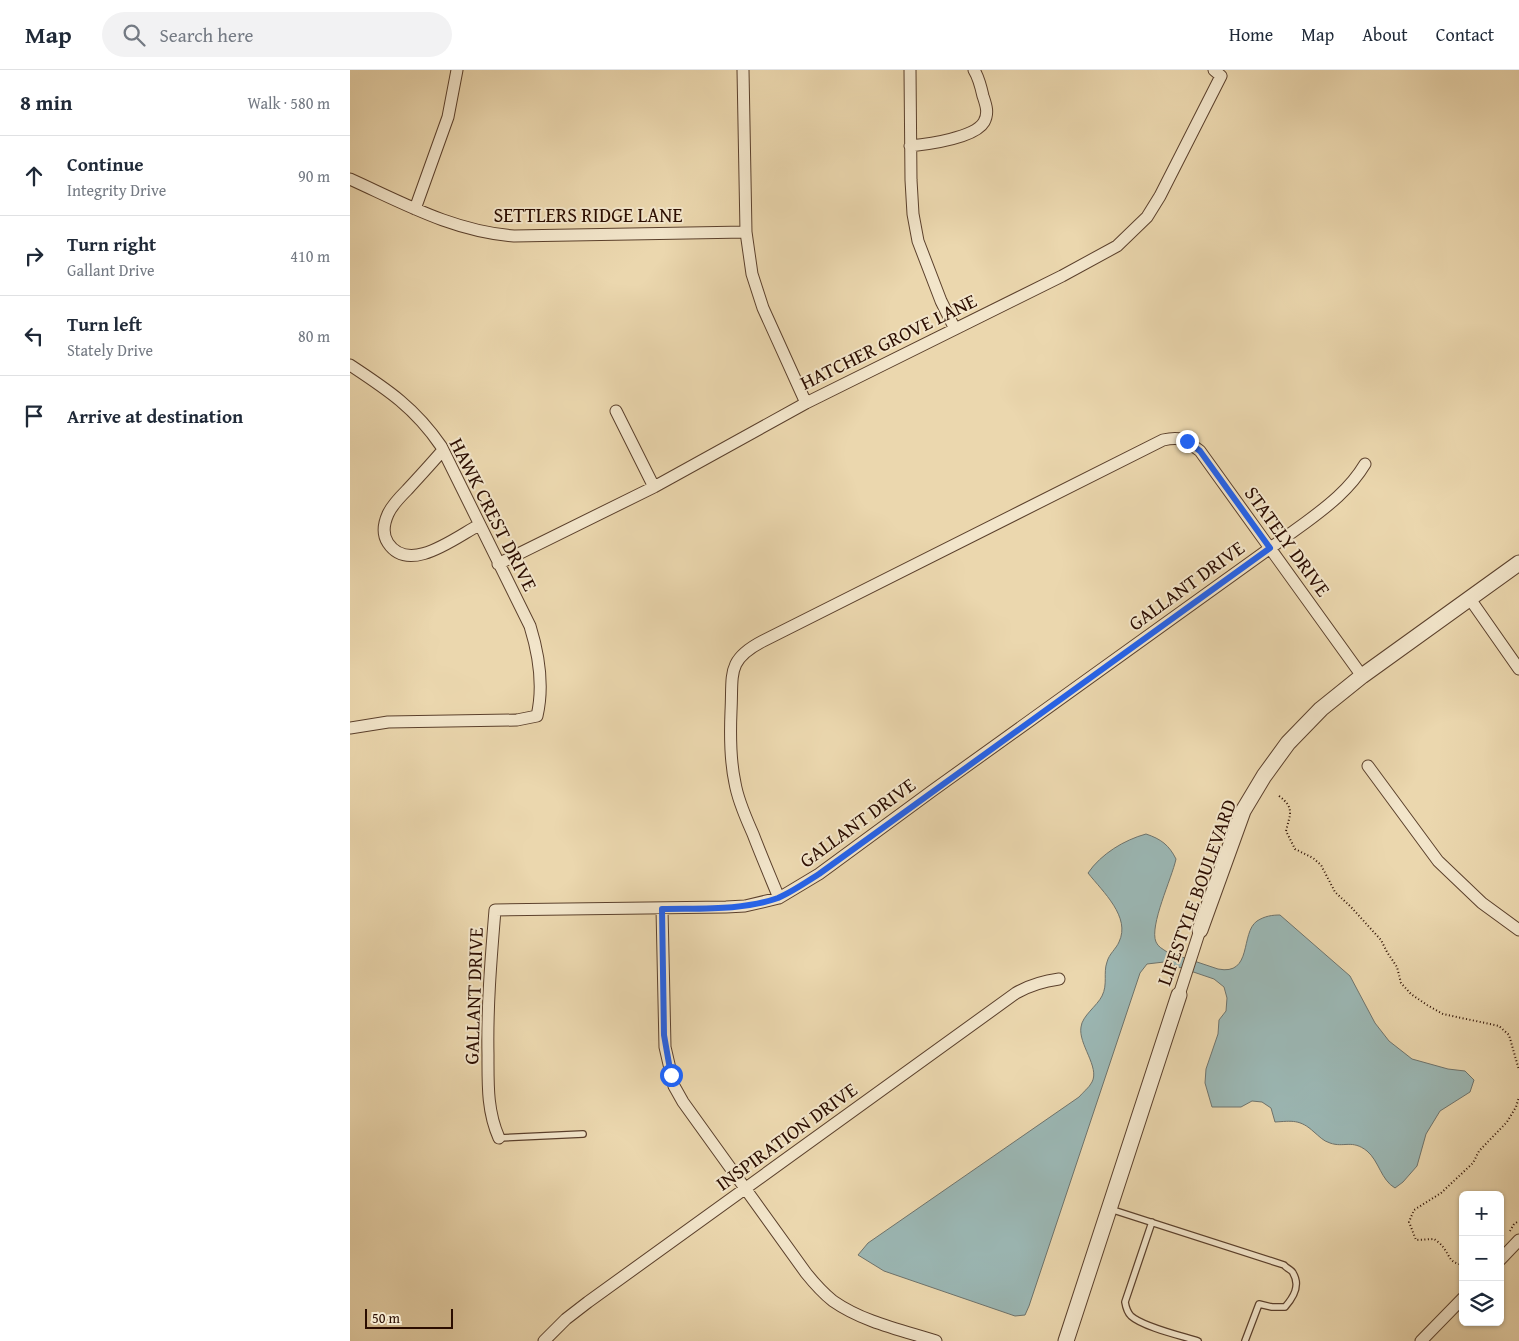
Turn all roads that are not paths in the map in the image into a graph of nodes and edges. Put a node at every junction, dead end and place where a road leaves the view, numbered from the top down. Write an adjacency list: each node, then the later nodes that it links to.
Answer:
1 (457, 70): 8 (street)
2 (742, 70): 9 (street)
3 (910, 70): 6 (street)
4 (974, 70): 6 (street)
5 (1217, 73): 10 (street, HATCHER GROVE LANE)
6 (910, 146): 10 (street)
7 (350, 179): 8 (street, SETTLERS RIDGE LANE)
8 (415, 209): 9 (street, SETTLERS RIDGE LANE)
9 (746, 232): 12 (street)
10 (955, 329): 12 (street, HATCHER GROVE LANE)
11 (350, 365): 14 (street, HAWK CREST DRIVE)
12 (806, 402): 16 (street, HATCHER GROVE LANE)
13 (616, 411): 16 (street)
14 (443, 450): 17 (street, HAWK CREST DRIVE); 17 (street)
15 (1365, 464): 18 (street, GALLANT DRIVE)
16 (654, 486): 20 (street, HATCHER GROVE LANE)
17 (479, 525): 20 (street, HAWK CREST DRIVE)
18 (1270, 548): 23 (street, STATELY DRIVE); 26 (street, GALLANT DRIVE); 26 (street, STATELY DRIVE)
19 (1519, 563): 21 (street, LIFESTYLE BOULEVARD)
20 (498, 564): 24 (street, HAWK CREST DRIVE)
21 (1470, 599): 22 (street); 23 (street, LIFESTYLE BOULEVARD)
22 (1519, 669)
23 (1362, 676): 28 (street, LIFESTYLE BOULEVARD)
24 (350, 728)
25 (1368, 766): 29 (street)
26 (779, 898): 27 (street, GALLANT DRIVE)
27 (662, 909): 33 (street, GALLANT DRIVE); 34 (street)
28 (1200, 930): 31 (street, LIFESTYLE BOULEVARD)
29 (1519, 930)
30 (1060, 979): 34 (street, INSPIRATION DRIVE)
31 (1179, 995): 35 (street, LIFESTYLE BOULEVARD)
32 (583, 1134): 33 (lane)
33 (499, 1138)
34 (744, 1190): 40 (street, INSPIRATION DRIVE); 41 (street)
35 (1110, 1209): 36 (lane); 42 (street, LIFESTYLE BOULEVARD)
36 (1152, 1222): 43 (lane); 44 (lane)
37 (1519, 1240): 38 (street)
38 (1504, 1256)
39 (1459, 1302): 45 (street)
40 (544, 1341)
41 (936, 1341)
42 (1066, 1341)
43 (1198, 1341)
44 (1245, 1341)
45 (1421, 1341)

